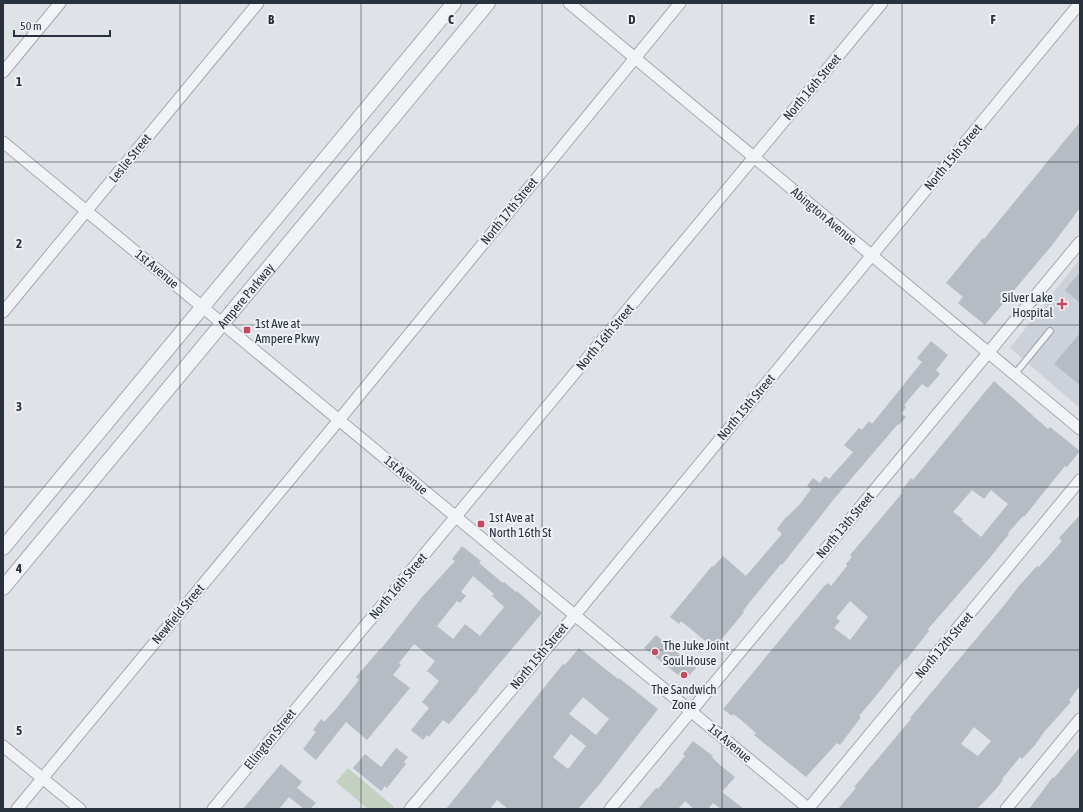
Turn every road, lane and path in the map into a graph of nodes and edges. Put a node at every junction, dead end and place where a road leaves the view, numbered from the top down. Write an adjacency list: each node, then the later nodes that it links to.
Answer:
1 (258, 3): 13 (street, Leslie Street)
2 (454, 3): 16 (street, Ampere Parkway)
3 (488, 3): 18 (street, Ampere Parkway)
4 (569, 3): 9 (street, Abington Avenue)
5 (680, 3): 9 (street, North 17th Street)
6 (882, 3): 12 (street, North 16th Street)
7 (1080, 3): 15 (street, North 15th Street)
8 (57, 4): 10 (street)
9 (635, 58): 12 (street, Abington Avenue); 22 (street, North 17th Street)
10 (3, 72)
11 (3, 142): 13 (street, 1st Avenue)
12 (754, 157): 15 (street, Abington Avenue); 25 (street, North 16th Street)
13 (86, 211): 16 (street, 1st Avenue); 17 (street, Leslie Street)
14 (1080, 242): 20 (street, North 13th Street)
15 (871, 256): 20 (street, Abington Avenue); 28 (street, North 15th Street)
16 (202, 307): 18 (street, 1st Avenue); 26 (street, Ampere Parkway)
17 (3, 312)
18 (222, 323): 22 (street, 1st Avenue); 27 (street, Ampere Parkway)
19 (1050, 331): 21 (lane)
20 (988, 353): 21 (street, Abington Avenue); 30 (street, North 13th Street)
21 (1014, 375): 23 (street, Abington Avenue)
22 (339, 420): 25 (street, 1st Avenue); 33 (street, Newfield Street)
23 (1080, 429)
24 (1080, 480): 39 (street, North 12th Street)
25 (456, 516): 28 (street, 1st Avenue); 29 (street, North 16th Street)
26 (3, 548)
27 (3, 588)
28 (575, 615): 30 (street, 1st Avenue); 37 (street, North 15th Street)
29 (328, 670): 36 (street, Ellington Street)
30 (691, 711): 38 (street, North 13th Street); 39 (street, 1st Avenue)
31 (1080, 719): 40 (street)
32 (3, 746): 33 (street)
33 (42, 778): 34 (street, Newfield Street); 35 (street)
34 (17, 809)
35 (80, 809)
36 (213, 809)
37 (410, 809)
38 (610, 809)
39 (809, 809)
40 (1006, 809)

